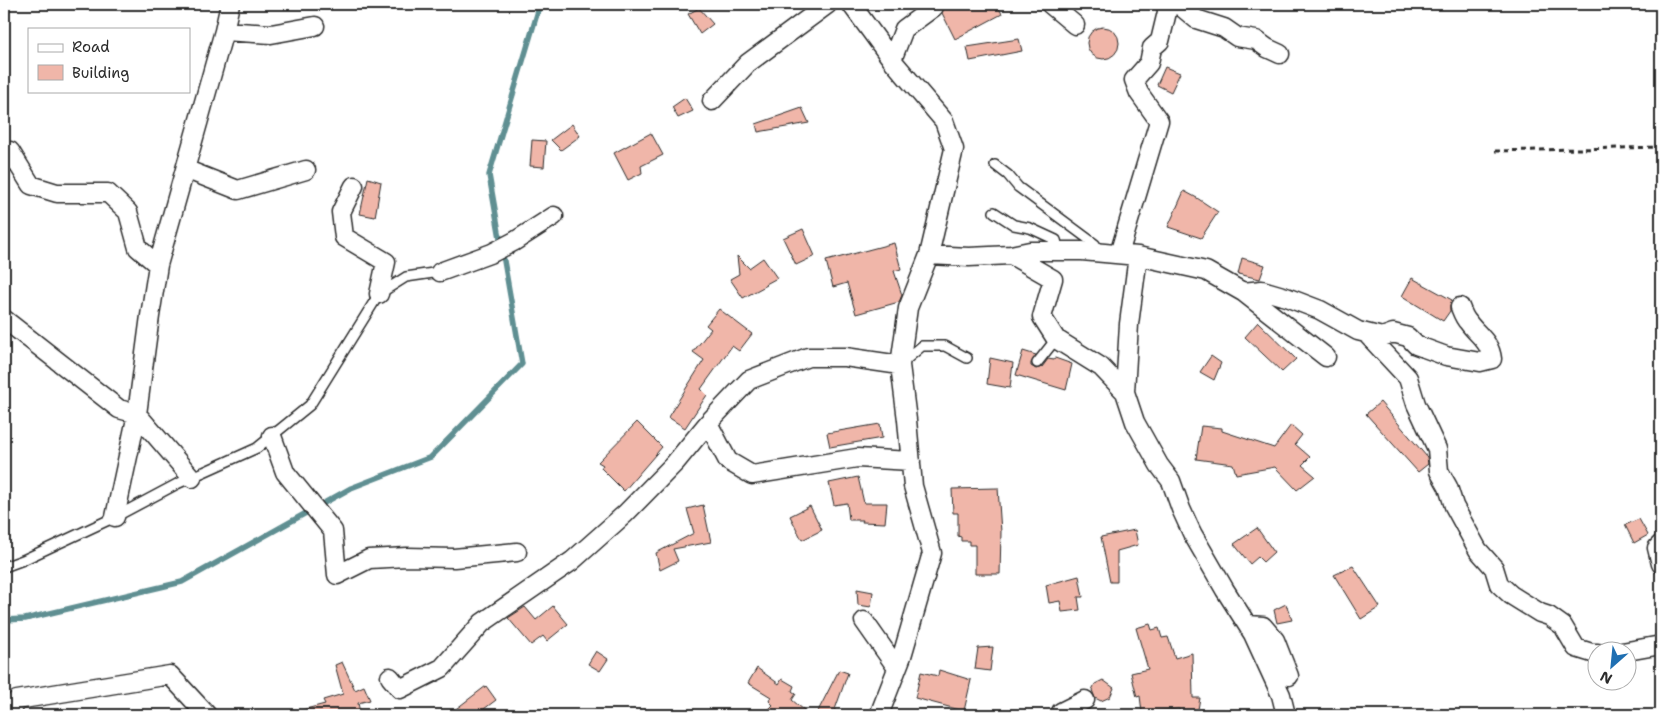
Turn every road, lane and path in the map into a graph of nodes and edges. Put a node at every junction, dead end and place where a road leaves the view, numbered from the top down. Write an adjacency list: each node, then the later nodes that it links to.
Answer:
1 (230, 4): 10 (street)
2 (828, 4): 13 (street)
3 (851, 4): 12 (street)
4 (1050, 4): 8 (street)
5 (1166, 4): 25 (street)
6 (1178, 4): 11 (street)
7 (934, 7): 12 (street)
8 (1075, 25)
9 (315, 26): 10 (street)
10 (224, 31): 18 (street)
11 (1280, 54)
12 (892, 60): 26 (street)
13 (712, 101)
14 (1661, 147): 16 (path)
15 (10, 151): 29 (street)
16 (1495, 151)
17 (995, 165): 24 (lane)
18 (185, 169): 19 (street); 29 (street)
19 (306, 170)
20 (354, 186): 32 (street)
21 (994, 212): 23 (lane)
22 (554, 216): 30 (street)
23 (1060, 251): 24 (street); 27 (street)
24 (1099, 252): 25 (street)
25 (1119, 254): 28 (street)
26 (929, 255): 27 (street); 40 (street)
27 (1012, 255): 36 (street)
28 (1138, 256): 31 (street); 41 (street)
29 (158, 265): 42 (street)
30 (440, 272): 32 (lane)
31 (1243, 292): 35 (street); 37 (street)
32 (379, 294): 44 (lane)
33 (1460, 307): 35 (street)
34 (4, 319): 42 (street)
35 (1366, 333): 56 (street)
36 (1056, 339): 39 (lane); 41 (street)
37 (1326, 357)
38 (967, 358): 40 (lane)
39 (1038, 363)
40 (900, 365): 43 (street); 45 (street)
41 (1125, 392): 53 (street)
42 (137, 414): 46 (street); 47 (street)
43 (708, 423): 45 (street); 59 (street)
44 (272, 436): 46 (lane); 49 (street)
45 (910, 461): 57 (street)
46 (192, 478): 47 (lane)
47 (115, 517): 51 (lane)
48 (1661, 544): 50 (street)
49 (517, 552)
50 (1661, 564)
51 (4, 567)
52 (864, 621): 57 (street)
53 (1248, 625): 58 (street); 65 (street)
54 (1661, 645): 55 (street)
55 (1638, 649)
56 (1588, 652)
57 (897, 668): 63 (street)
58 (1289, 676)
59 (390, 677)
60 (1085, 700): 64 (street)
61 (10, 715): 62 (street)
62 (207, 715)
63 (880, 715)
64 (1062, 715)
65 (1286, 715)

